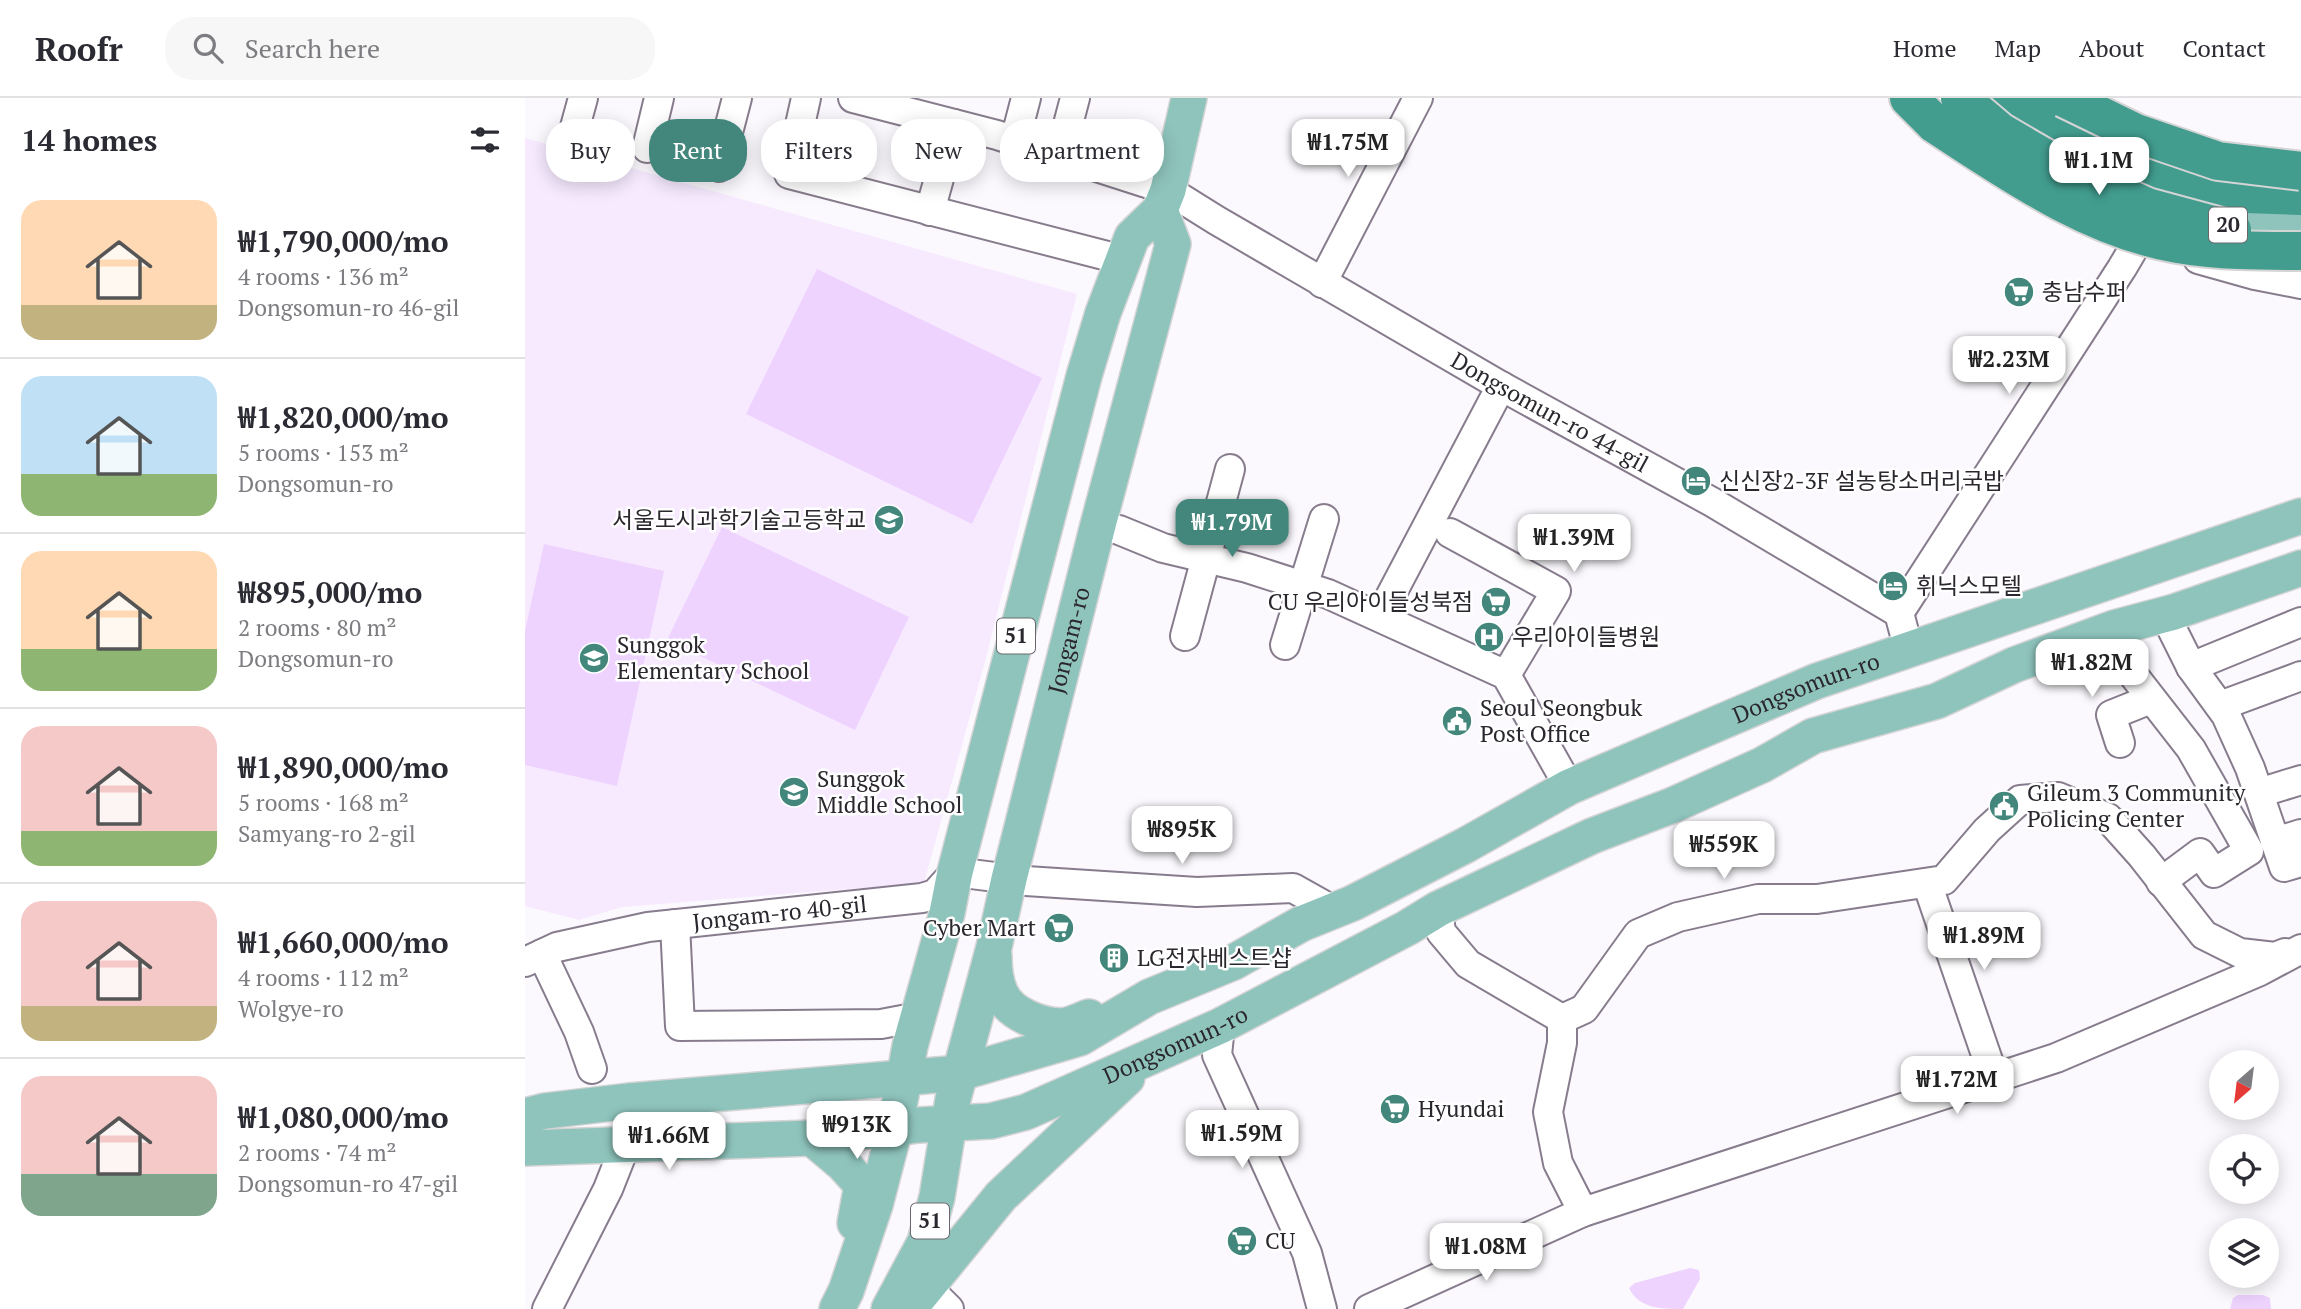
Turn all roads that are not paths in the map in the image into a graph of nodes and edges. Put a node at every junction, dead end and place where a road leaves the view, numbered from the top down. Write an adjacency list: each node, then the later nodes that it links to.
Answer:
1 (583, 98): 18 (street)
2 (659, 98): 23 (street)
3 (737, 98): 19 (street)
4 (806, 98): 31 (street)
5 (1026, 98): 20 (street)
6 (1075, 98): 21 (street)
7 (1189, 98): 29 (main road)
8 (1418, 98): 36 (street)
9 (1901, 98): 33 (street)
10 (1970, 98): 30 (main road, 20)
11 (2011, 98): 28 (highway)
12 (2047, 98): 24 (main road, 20)
13 (2064, 98): 25 (highway, bridge)
14 (2106, 98): 24 (main road)
15 (870, 100): 17 (street, Dongsomun-ro 44-gil)
16 (1934, 107): 32 (highway, bridge); 34 (highway, bridge)
17 (947, 114): 22 (street, Dongsomun-ro 44-gil); 31 (street)
18 (577, 119)
19 (732, 119)
20 (1020, 119)
21 (1069, 119)
22 (1000, 134)
23 (647, 148)
24 (2181, 166): 27 (main road, 20)
25 (2301, 171)
26 (1122, 182): 29 (street, Dongsomun-ro 44-gil)
27 (2301, 186)
28 (2301, 196)
29 (1164, 200): 35 (main road, 51); 36 (street, Dongsomun-ro 44-gil); 42 (main road, Jongam-ro / 51)
30 (2159, 204): 32 (main road, 20); 33 (street)
31 (930, 211): 35 (street)
32 (2301, 235)
33 (2137, 242): 37 (street); 48 (street)
34 (2301, 251)
35 (1123, 260): 66 (main road, 51)
36 (1322, 283): 38 (street, Dongsomun-ro 44-gil)
37 (2301, 284)
38 (1501, 386): 48 (street, Dongsomun-ro 44-gil); 49 (street)
39 (1230, 469): 44 (street)
40 (2301, 516): 54 (main road, Dongsomun-ro)
41 (1324, 519): 46 (street)
42 (1098, 525): 44 (street); 67 (main road, Jongam-ro / 51)
43 (1450, 533): 56 (street)
44 (1207, 558): 46 (street); 52 (street)
45 (2301, 568): 47 (main road, Dongsomun-ro)
46 (1304, 586): 49 (street); 53 (street)
47 (2174, 612): 51 (main road, Dongsomun-ro); 55 (street)
48 (1899, 613): 54 (street)
49 (1380, 616): 56 (street)
50 (2301, 622): 55 (street)
51 (2114, 628): 58 (street); 70 (main road, Dongsomun-ro)
52 (1185, 636)
53 (1285, 645)
54 (1909, 650): 62 (main road, Dongsomun-ro)
55 (2191, 667): 59 (street)
56 (1506, 675): 62 (street)
57 (2301, 677): 59 (street)
58 (2151, 699): 60 (street); 69 (street)
59 (2220, 706): 63 (street)
60 (2120, 743)
61 (2301, 780): 63 (street)
62 (1569, 787): 71 (main road, Dongsomun-ro)
63 (2259, 793): 64 (street)
64 (2288, 838): 65 (street)
65 (2301, 862)
66 (955, 872): 67 (street); 72 (street, Jongam-ro 40-gil); 77 (main road, 51)
67 (1009, 879): 71 (street); 73 (main road, Jongam-ro / 51)
68 (1935, 881): 69 (street); 78 (street); 84 (street)
69 (2161, 882): 74 (street)
70 (1438, 909): 78 (street); 79 (main road, Dongsomun-ro)
71 (1334, 911): 76 (main road, Dongsomun-ro)
72 (675, 924): 75 (street, Jongam-ro 40-gil); 77 (street)
73 (994, 947): 76 (main road); 82 (main road, Jongam-ro / 51)
74 (2301, 948): 84 (street)
75 (534, 958): 81 (street, Jongam-ro 40-gil)
76 (1149, 997): 82 (main road, Dongsomun-ro)
77 (918, 1017): 83 (main road, 51)
78 (1562, 1019): 91 (street)
79 (1220, 1026): 80 (main road, Dongsomun-ro); 97 (street)
80 (1153, 1056): 86 (main road, Dongsomun-ro); 92 (main road)
81 (592, 1069)
82 (960, 1073): 83 (main road, Dongsomun-ro); 86 (main road, 51)
83 (903, 1076): 85 (main road, Dongsomun-ro); 87 (main road, 51)
84 (1994, 1078): 91 (street)
85 (525, 1116)
86 (949, 1124): 87 (main road, Dongsomun-ro); 96 (main road, 51)
87 (895, 1128): 88 (main road, Dongsomun-ro); 95 (main road, 51)
88 (812, 1138): 89 (main road, Dongsomun-ro); 94 (main road)
89 (625, 1146): 90 (main road, Dongsomun-ro); 93 (street)
90 (525, 1147)
91 (1583, 1212): 98 (street)
92 (929, 1302)
93 (547, 1309)
94 (828, 1309)
95 (837, 1309)
96 (888, 1309)
97 (1322, 1309)
98 (1369, 1309)

